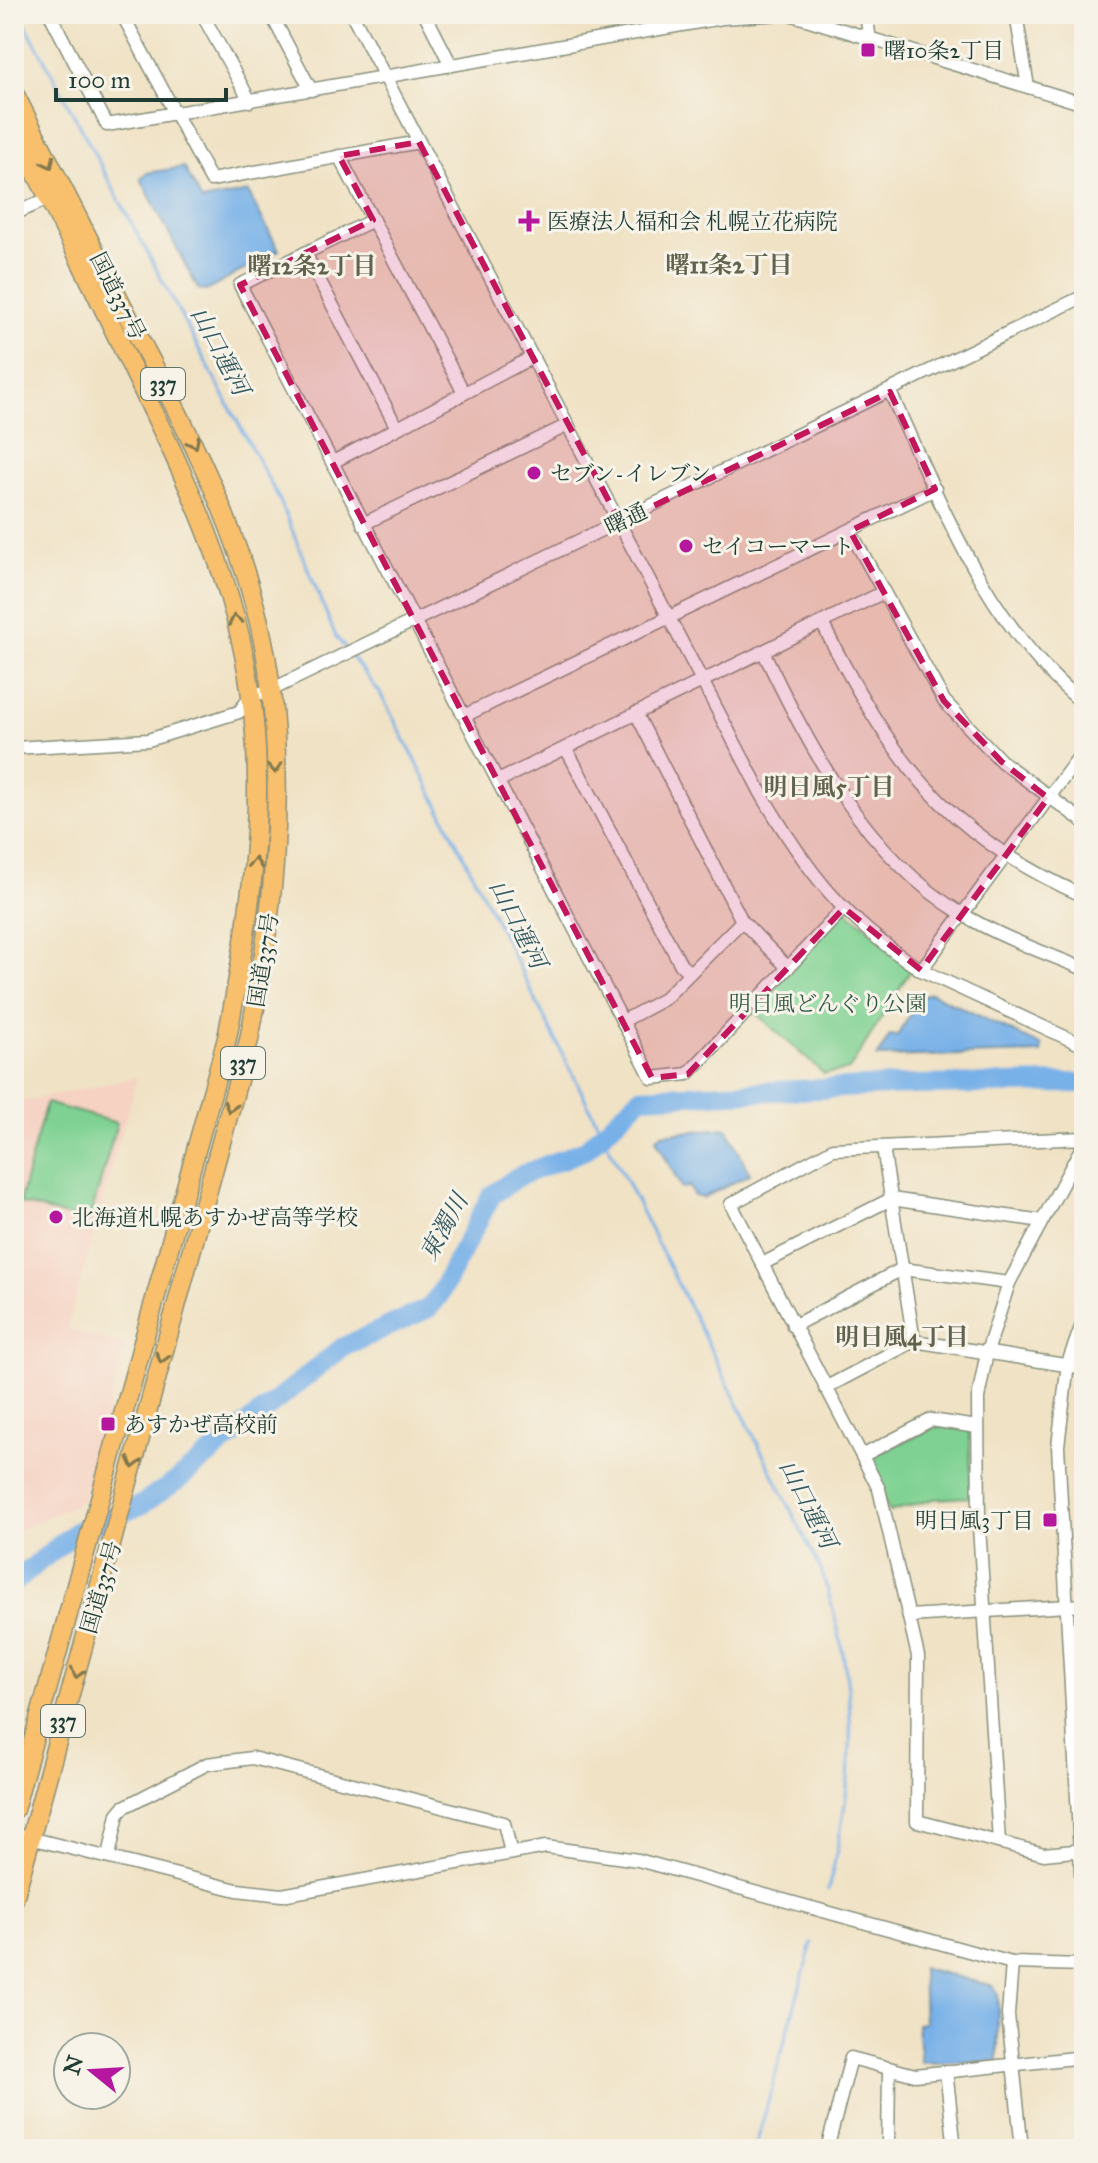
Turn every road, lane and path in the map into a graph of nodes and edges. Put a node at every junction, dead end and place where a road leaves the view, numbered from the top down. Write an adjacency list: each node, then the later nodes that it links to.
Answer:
1 (50, 14): 24 (street)
2 (122, 14): 24 (street)
3 (202, 14): 22 (street)
4 (271, 14): 20 (street)
5 (352, 14): 18 (street)
6 (425, 14): 17 (street)
7 (649, 14): 15 (street)
8 (780, 14): 13 (street)
9 (790, 14): 16 (street)
10 (866, 14): 16 (street)
11 (1016, 14): 19 (street)
12 (1068, 14): 14 (street)
13 (715, 17): 15 (street)
14 (1083, 17)
15 (652, 30): 17 (street)
16 (870, 40): 19 (street)
17 (451, 65): 18 (street)
18 (385, 77): 20 (street); 26 (street)
19 (1028, 87): 23 (street)
20 (311, 90): 22 (street)
21 (14, 93): 28 (highway, 国道337号 / 337, one-way to 28)
22 (250, 101): 24 (street)
23 (1084, 104)
24 (174, 114): 27 (street)
25 (14, 130): 28 (highway, 国道337号 / 337)
26 (419, 142): 27 (street); 33 (street)
27 (339, 156): 30 (street)
28 (56, 194): 29 (street); 49 (highway, 国道337号 / 337, one-way to 49); 50 (highway, 国道337号 / 337, one-way to 28)
29 (14, 214)
30 (373, 220): 31 (street); 35 (street)
31 (305, 253): 37 (street); 38 (street)
32 (1084, 296): 34 (street, 曙通)
33 (533, 357): 35 (street); 36 (street)
34 (890, 392): 39 (street); 40 (street, 曙通)
35 (464, 393): 37 (street)
36 (568, 425): 40 (street); 41 (street)
37 (397, 428): 38 (street)
38 (333, 462): 41 (street)
39 (935, 489): 42 (street); 51 (street)
40 (620, 522): 44 (street); 45 (street, 曙通)
41 (363, 524): 45 (street)
42 (850, 531): 43 (street); 44 (street)
43 (882, 593): 46 (street); 58 (street)
44 (670, 619): 48 (street); 53 (street)
45 (415, 622): 49 (street, 曙通); 53 (street)
46 (822, 623): 47 (street); 60 (street)
47 (763, 651): 48 (street); 63 (street)
48 (702, 680): 52 (street); 62 (street)
49 (271, 690): 50 (street, 曙通); 92 (highway, 国道337号 / 337, one-way to 92)
50 (251, 696): 54 (street, 曙通); 91 (highway, 国道337号 / 337, one-way to 50)
51 (1084, 704)
52 (636, 713): 55 (street); 64 (street)
53 (466, 715): 57 (street)
54 (14, 748)
55 (566, 748): 57 (street); 68 (street)
56 (1084, 750): 58 (street)
57 (500, 780): 69 (street)
58 (1048, 798): 59 (street); 60 (street)
59 (1084, 822)
60 (1006, 856): 61 (street); 63 (street)
61 (1084, 896)
62 (844, 908): 65 (street); 67 (street)
63 (963, 914): 66 (street); 67 (street)
64 (742, 921): 65 (street); 68 (street)
65 (788, 968): 69 (street)
66 (1084, 969)
67 (921, 970): 70 (street)
68 (690, 973): 69 (street)
69 (623, 1021)
70 (1084, 1046)
71 (1084, 1140): 72 (street); 74 (street)
72 (883, 1148): 73 (street); 75 (street)
73 (891, 1199): 74 (street); 75 (street); 76 (street)
74 (1042, 1221): 77 (street)
75 (762, 1264): 79 (street)
76 (902, 1269): 77 (street); 79 (street); 80 (street)
77 (1009, 1283): 81 (street)
78 (1084, 1319): 82 (street)
79 (793, 1326): 84 (street)
80 (914, 1341): 81 (street); 84 (street)
81 (987, 1352): 82 (street); 85 (street)
82 (1068, 1363): 83 (street); 88 (street)
83 (1084, 1368)
84 (825, 1388): 86 (street)
85 (977, 1427): 86 (street); 89 (street)
86 (862, 1456): 90 (street)
87 (1084, 1605): 88 (street)
88 (1065, 1606): 89 (street); 94 (street)
89 (984, 1612): 90 (street); 93 (street)
90 (909, 1616): 93 (street)
91 (14, 1810)
92 (22, 1836): 96 (street); 97 (highway, 国道337号 / 337)
93 (999, 1842): 94 (street)
94 (1082, 1850): 98 (street)
95 (511, 1853): 96 (street); 96 (street); 99 (street)
96 (109, 1856)
97 (14, 1899)
98 (1084, 1927)
99 (1012, 1963): 100 (street); 102 (street)
100 (1084, 1965)
101 (1082, 2057): 102 (street); 105 (street)
102 (1012, 2064): 104 (street); 109 (street)
103 (889, 2068): 104 (street); 106 (street); 107 (street)
104 (946, 2071): 108 (street)
105 (1084, 2088)
106 (827, 2149)
107 (888, 2149)
108 (955, 2149)
109 (1022, 2149)

